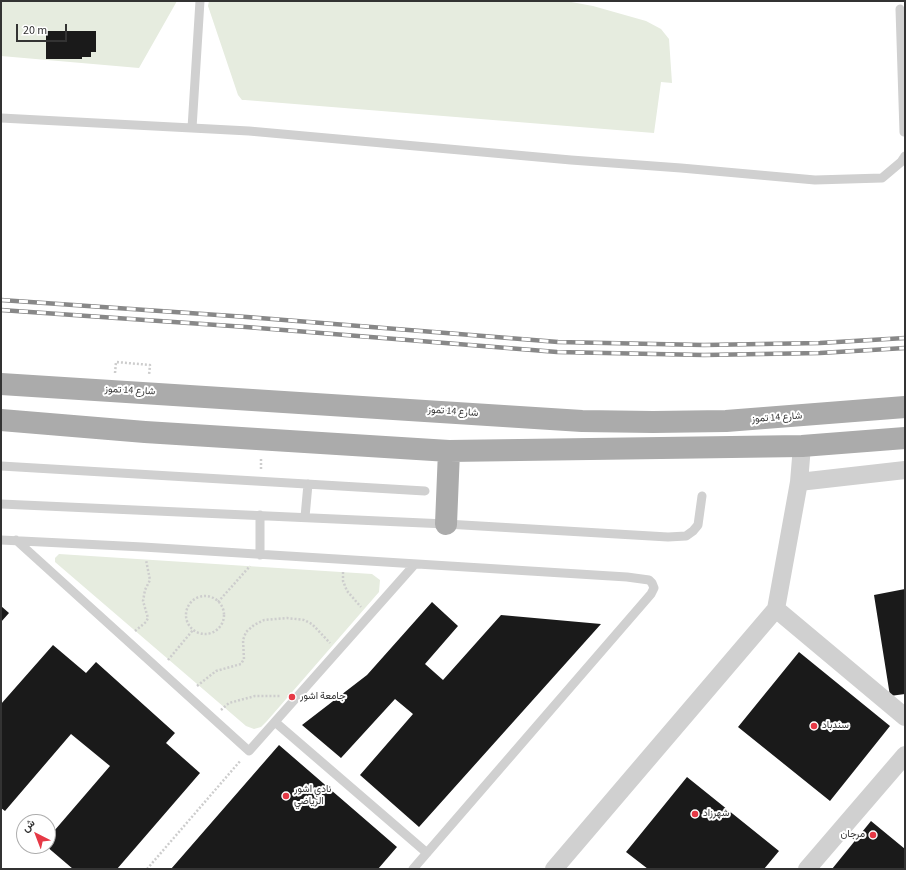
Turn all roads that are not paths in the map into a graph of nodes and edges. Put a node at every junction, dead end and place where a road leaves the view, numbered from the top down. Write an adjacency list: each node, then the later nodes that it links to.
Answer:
1 (200, 1): 4 (lane)
2 (900, 9): 5 (lane)
3 (1, 118): 4 (lane)
4 (192, 128): 6 (lane)
5 (905, 133)
6 (905, 156)
7 (1, 384): 8 (main road, شارع 14 تموز)
8 (905, 407)
9 (1, 420): 12 (main road)
10 (905, 438): 11 (main road)
11 (802, 446): 12 (main road); 15 (street)
12 (449, 451): 22 (main road)
13 (1, 466): 16 (lane)
14 (905, 470): 15 (street)
15 (799, 482): 27 (street)
16 (308, 484): 17 (lane); 21 (lane)
17 (425, 491)
18 (702, 496): 22 (lane)
19 (1, 504): 20 (lane)
20 (260, 515): 21 (lane); 25 (lane)
21 (305, 517): 22 (lane)
22 (446, 524)
23 (1, 540): 24 (lane)
24 (16, 540): 25 (lane); 29 (lane)
25 (260, 555): 26 (lane)
26 (415, 564): 29 (lane); 31 (lane)
27 (776, 609): 28 (street); 33 (street)
28 (905, 717)
29 (275, 722): 31 (lane)
30 (905, 755): 34 (street)
31 (427, 852): 32 (lane)
32 (413, 869)
33 (554, 869)
34 (807, 869)

